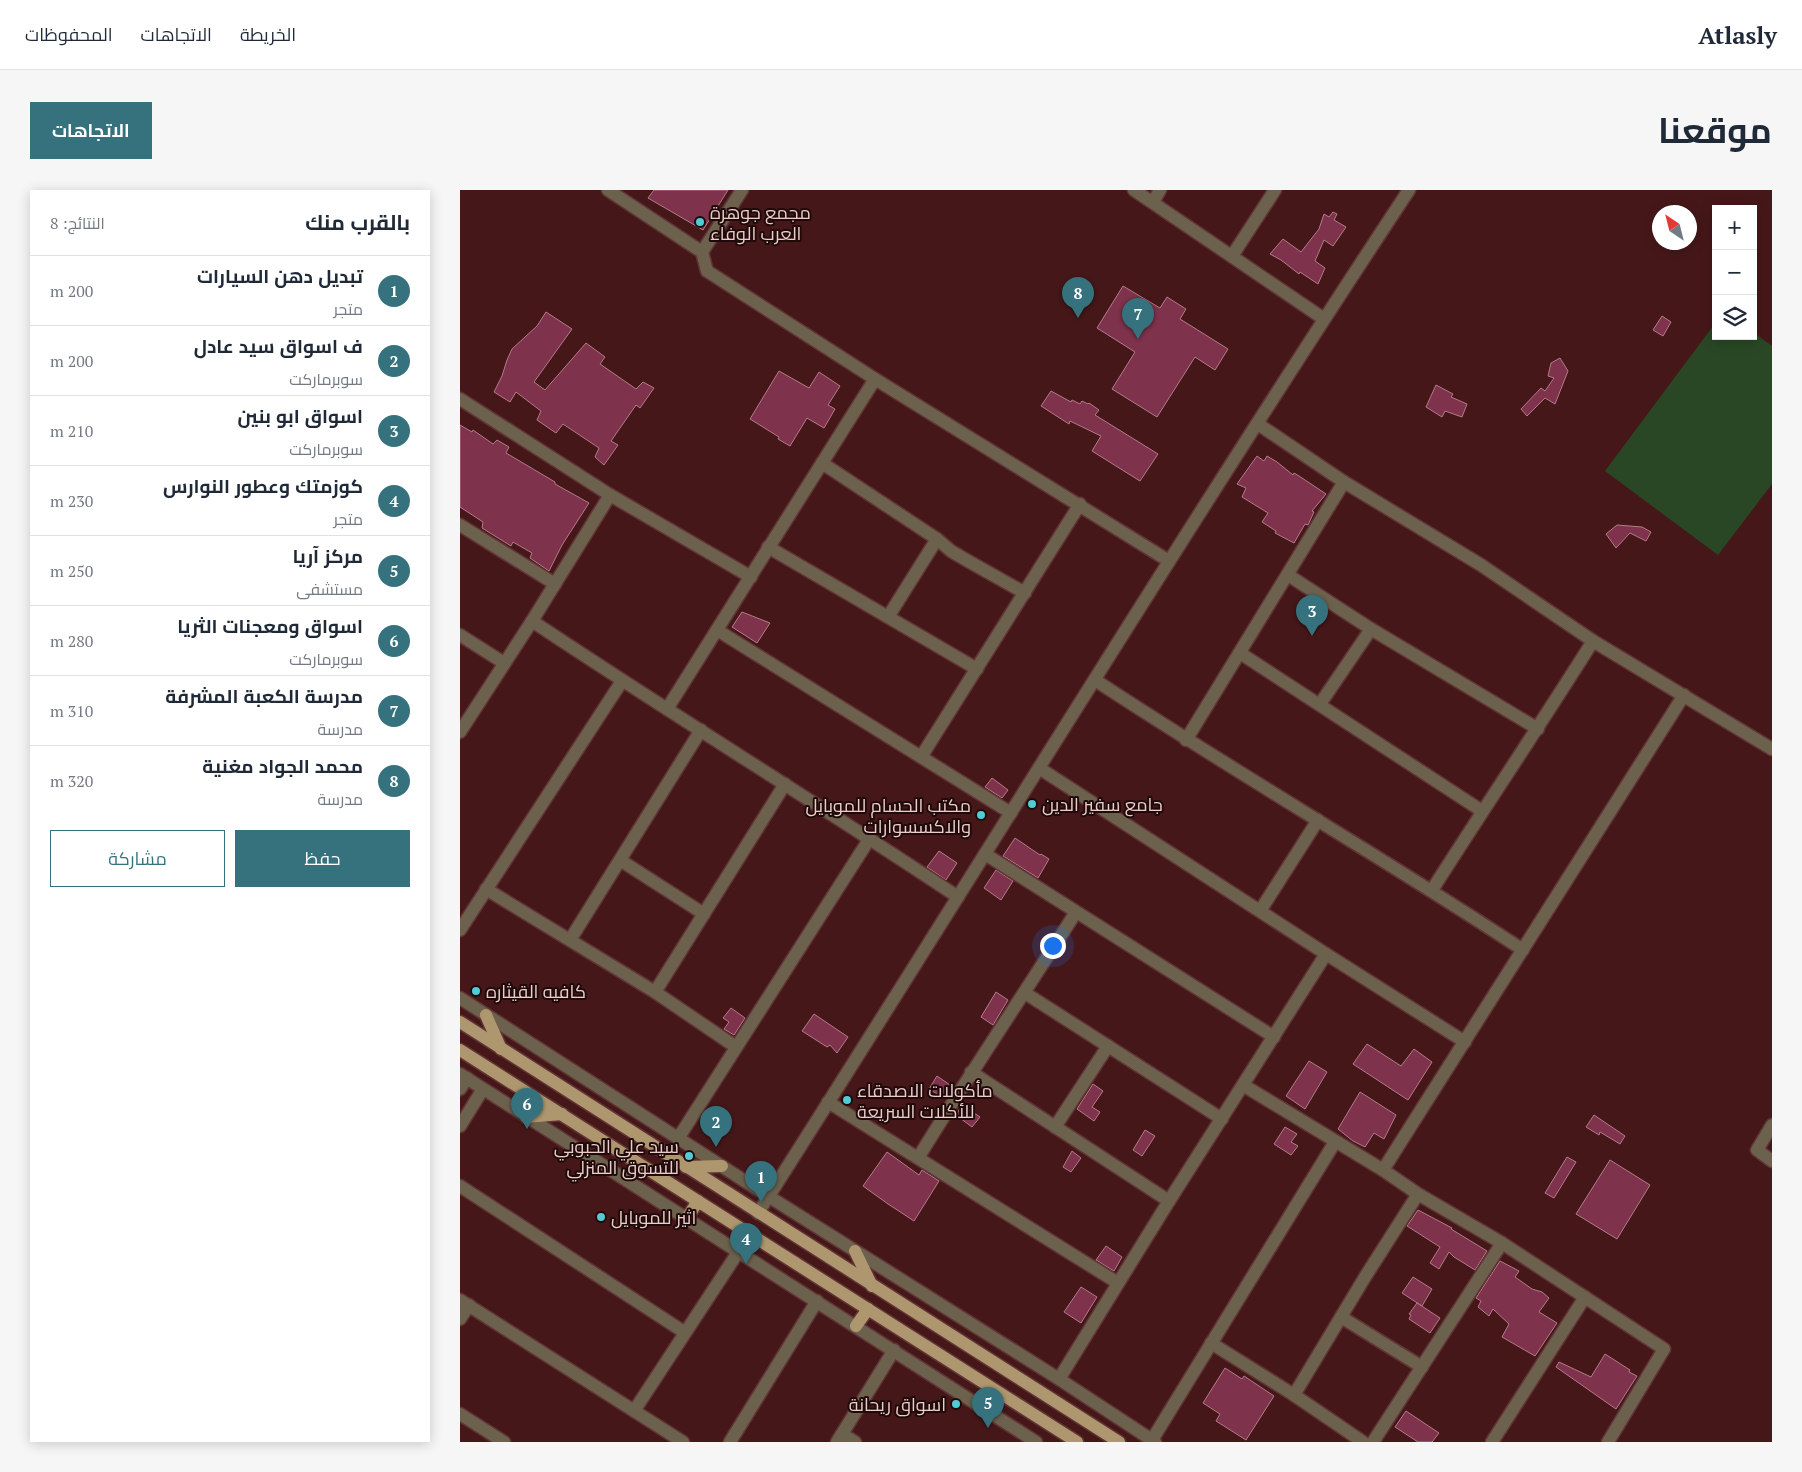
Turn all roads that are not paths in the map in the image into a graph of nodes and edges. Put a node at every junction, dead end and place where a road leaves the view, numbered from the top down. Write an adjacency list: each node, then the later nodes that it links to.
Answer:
1 (608, 190): 8 (street)
2 (742, 190): 8 (street)
3 (1134, 190): 7 (street)
4 (1160, 190): 7 (street)
5 (1275, 190): 9 (street)
6 (1409, 190): 10 (street)
7 (1153, 202): 9 (street)
8 (702, 252): 11 (street)
9 (1232, 256): 10 (street)
10 (1324, 319): 13 (street)
11 (875, 379): 14 (street); 17 (street)
12 (460, 399): 16 (street)
13 (1258, 424): 15 (street); 21 (street)
14 (822, 463): 19 (street); 20 (street)
15 (1344, 482): 22 (street); 31 (street)
16 (610, 495): 23 (street); 24 (street)
17 (1080, 504): 21 (street); 25 (street)
18 (460, 525): 24 (street)
19 (937, 539): 25 (street); 26 (street)
20 (768, 547): 23 (street); 26 (street)
21 (1169, 561): 35 (street)
22 (1288, 575): 28 (street); 32 (street)
23 (751, 577): 29 (street)
24 (555, 584): 27 (street)
25 (1025, 593): 34 (street)
26 (888, 617): 34 (street)
27 (532, 621): 33 (street); 36 (street)
28 (1370, 629): 38 (street); 40 (street)
29 (717, 630): 39 (street); 45 (street)
30 (460, 635): 33 (street)
31 (1593, 641): 37 (street); 40 (street)
32 (1240, 653): 38 (street); 43 (street)
33 (504, 663): 42 (street)
34 (977, 669): 45 (street)
35 (1095, 680): 43 (street); 46 (street)
36 (622, 681): 39 (street); 54 (street)
37 (1684, 695): 44 (street); 62 (street)
38 (1320, 704): 48 (street)
39 (667, 709): 41 (street)
40 (1538, 729): 48 (street)
41 (701, 730): 47 (street); 53 (street)
42 (460, 732)
43 (1186, 740): 50 (street)
44 (1772, 749)
45 (922, 757): 49 (street)
46 (1040, 768): 49 (street); 57 (street)
47 (785, 784): 51 (street); 59 (street)
48 (1482, 812): 55 (street)
49 (1011, 813): 52 (street)
50 (1318, 820): 55 (street); 57 (street)
51 (870, 838): 56 (street); 72 (street)
52 (985, 854): 56 (street); 58 (street)
53 (620, 860): 59 (street); 61 (street)
54 (486, 889): 60 (street); 61 (street)
55 (1432, 890): 62 (street)
56 (958, 897): 79 (street)
57 (1260, 911): 63 (street)
58 (1076, 912): 65 (street); 69 (street)
59 (704, 914): 64 (street)
60 (460, 930)
61 (570, 940): 64 (street)
62 (1523, 950): 70 (street)
63 (1326, 954): 69 (street); 70 (street)
64 (655, 992): 72 (street)
65 (1025, 993): 71 (street); 75 (street)
66 (460, 998): 67 (street)
67 (486, 1015): 73 (main road); 86 (street)
68 (460, 1022): 73 (main road)
69 (1274, 1038): 77 (street)
70 (1465, 1042): 92 (street)
71 (1108, 1046): 82 (street); 85 (street)
72 (736, 1047): 86 (street)
73 (501, 1049): 91 (main road)
74 (460, 1050): 80 (main road)
75 (971, 1072): 85 (street); 88 (street)
76 (462, 1080): 78 (street)
77 (1243, 1085): 82 (street); 87 (street)
78 (483, 1089): 81 (street); 84 (street)
79 (828, 1102): 88 (street); 95 (street)
80 (562, 1114): 81 (main road); 96 (main road)
81 (526, 1116): 99 (street)
82 (1222, 1119): 97 (street)
83 (1772, 1125): 89 (street)
84 (460, 1126)
85 (1055, 1127): 97 (street)
86 (678, 1137): 90 (street)
87 (1335, 1142): 92 (street); 114 (street)
88 (918, 1158): 104 (street)
89 (1772, 1161)
90 (722, 1166): 91 (main road); 95 (street)
91 (686, 1167): 98 (main road)
92 (1383, 1170): 94 (street)
93 (460, 1186): 113 (street)
94 (1418, 1194): 101 (street); 110 (street)
95 (768, 1196): 98 (street); 103 (street)
96 (698, 1201): 99 (main road); 100 (main road)
97 (1169, 1201): 104 (street)
98 (758, 1213): 105 (main road)
99 (687, 1218): 102 (street)
100 (750, 1234): 102 (street); 109 (main road)
101 (1502, 1243): 106 (street); 116 (street)
102 (738, 1251): 107 (street); 113 (street)
103 (855, 1251): 105 (main road); 117 (street)
104 (1118, 1283): 117 (street)
105 (872, 1286): 122 (main road)
106 (1585, 1297): 132 (street); 133 (street)
107 (817, 1301): 112 (street); 126 (street)
108 (464, 1302): 111 (street); 119 (street)
109 (868, 1309): 112 (main road); 129 (main road)
110 (1341, 1317): 116 (street); 118 (street)
111 (460, 1319)
112 (856, 1326): 115 (street)
113 (684, 1332): 119 (street)
114 (1212, 1343): 118 (street); 123 (street)
115 (894, 1350): 121 (street); 128 (street)
116 (1422, 1368): 131 (street)
117 (1060, 1379): 123 (street)
118 (1294, 1395): 130 (street)
119 (634, 1411): 125 (street)
120 (460, 1414): 124 (street)
121 (840, 1438): 127 (street)
122 (1117, 1441)
123 (1153, 1441)
124 (502, 1442)
125 (683, 1442)
126 (730, 1442)
127 (855, 1442)
128 (1036, 1442)
129 (1077, 1442)
130 (1363, 1442)
131 (1373, 1442)
132 (1492, 1442)
133 (1608, 1442)

